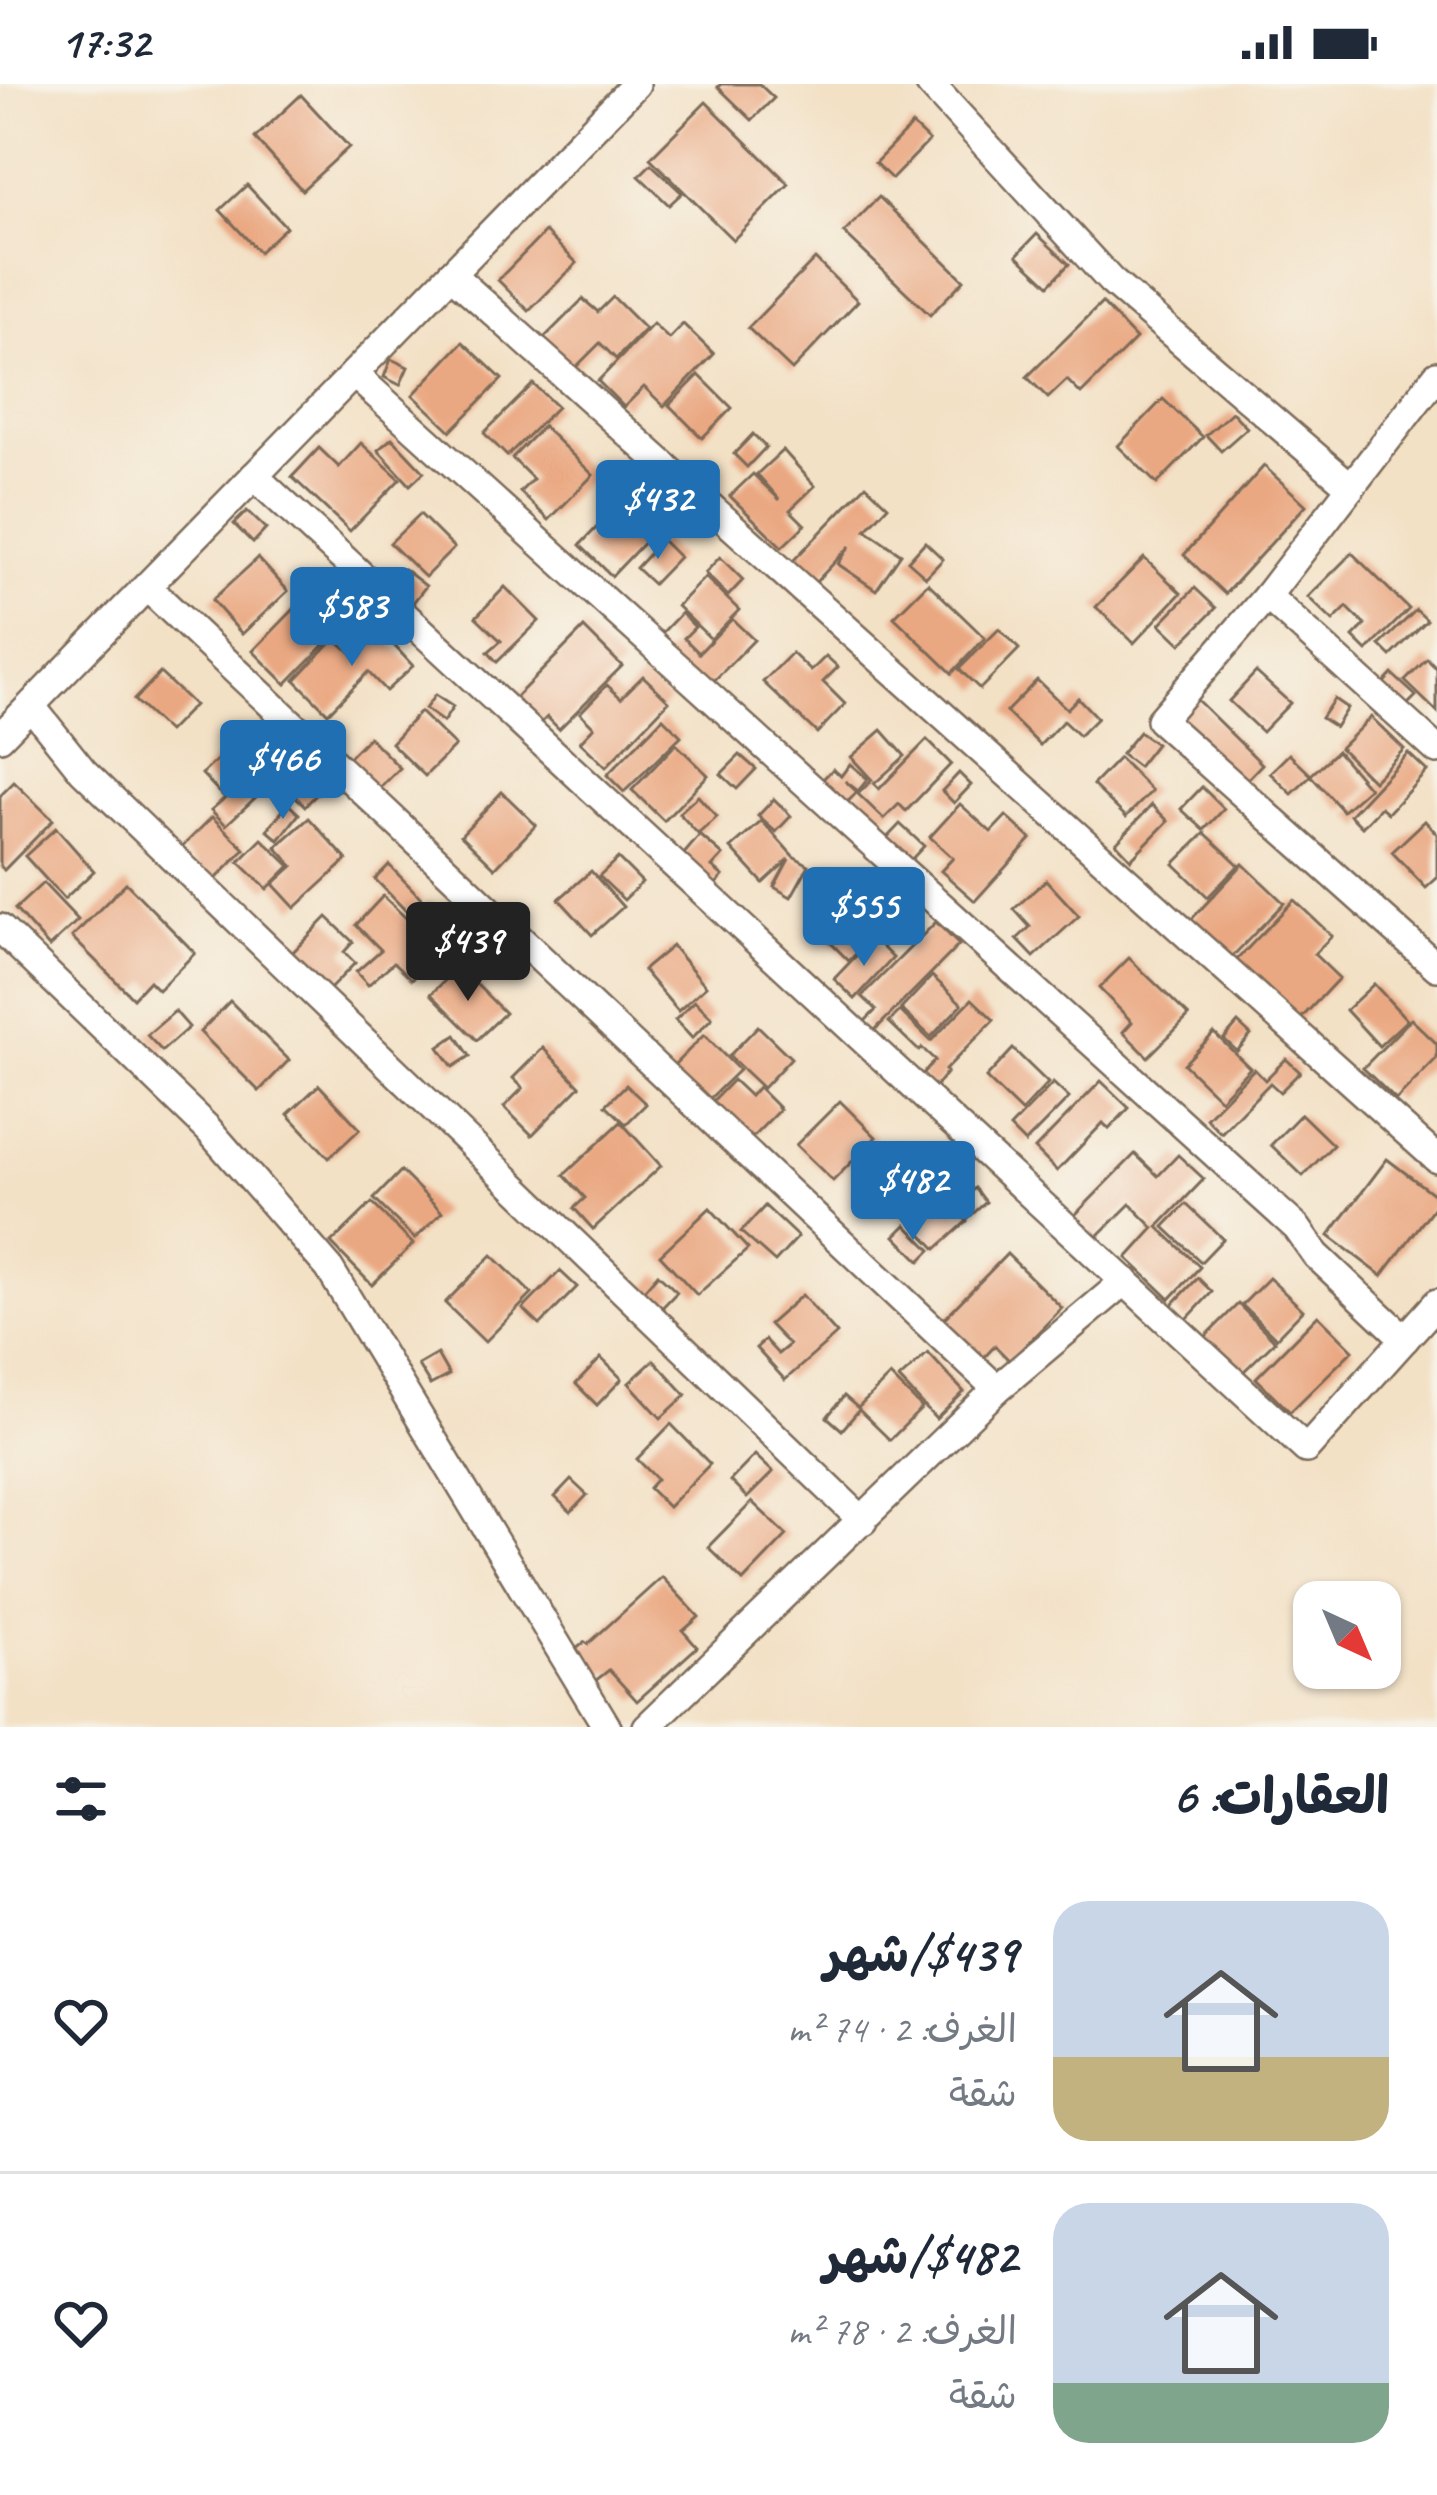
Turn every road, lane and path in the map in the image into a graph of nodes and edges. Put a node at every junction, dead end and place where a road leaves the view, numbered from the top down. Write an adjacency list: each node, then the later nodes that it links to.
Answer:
1 (636, 84): 3 (street)
2 (930, 84): 7 (street)
3 (451, 274): 4 (street); 15 (street)
4 (354, 374): 6 (street); 18 (street)
5 (1437, 375): 7 (street)
6 (254, 476): 8 (street); 16 (street)
7 (1351, 488): 9 (street)
8 (147, 587): 10 (street); 19 (street)
9 (1267, 596): 12 (street); 14 (street)
10 (31, 706): 11 (street); 20 (street)
11 (0, 737)
12 (1437, 750)
13 (0, 928): 21 (street)
14 (1437, 967)
15 (1437, 1159)
16 (1125, 1281): 18 (street); 19 (street)
17 (1437, 1304): 18 (street)
18 (1405, 1339)
19 (997, 1389): 20 (street)
20 (863, 1521): 22 (street)
21 (608, 1727)
22 (647, 1727)

